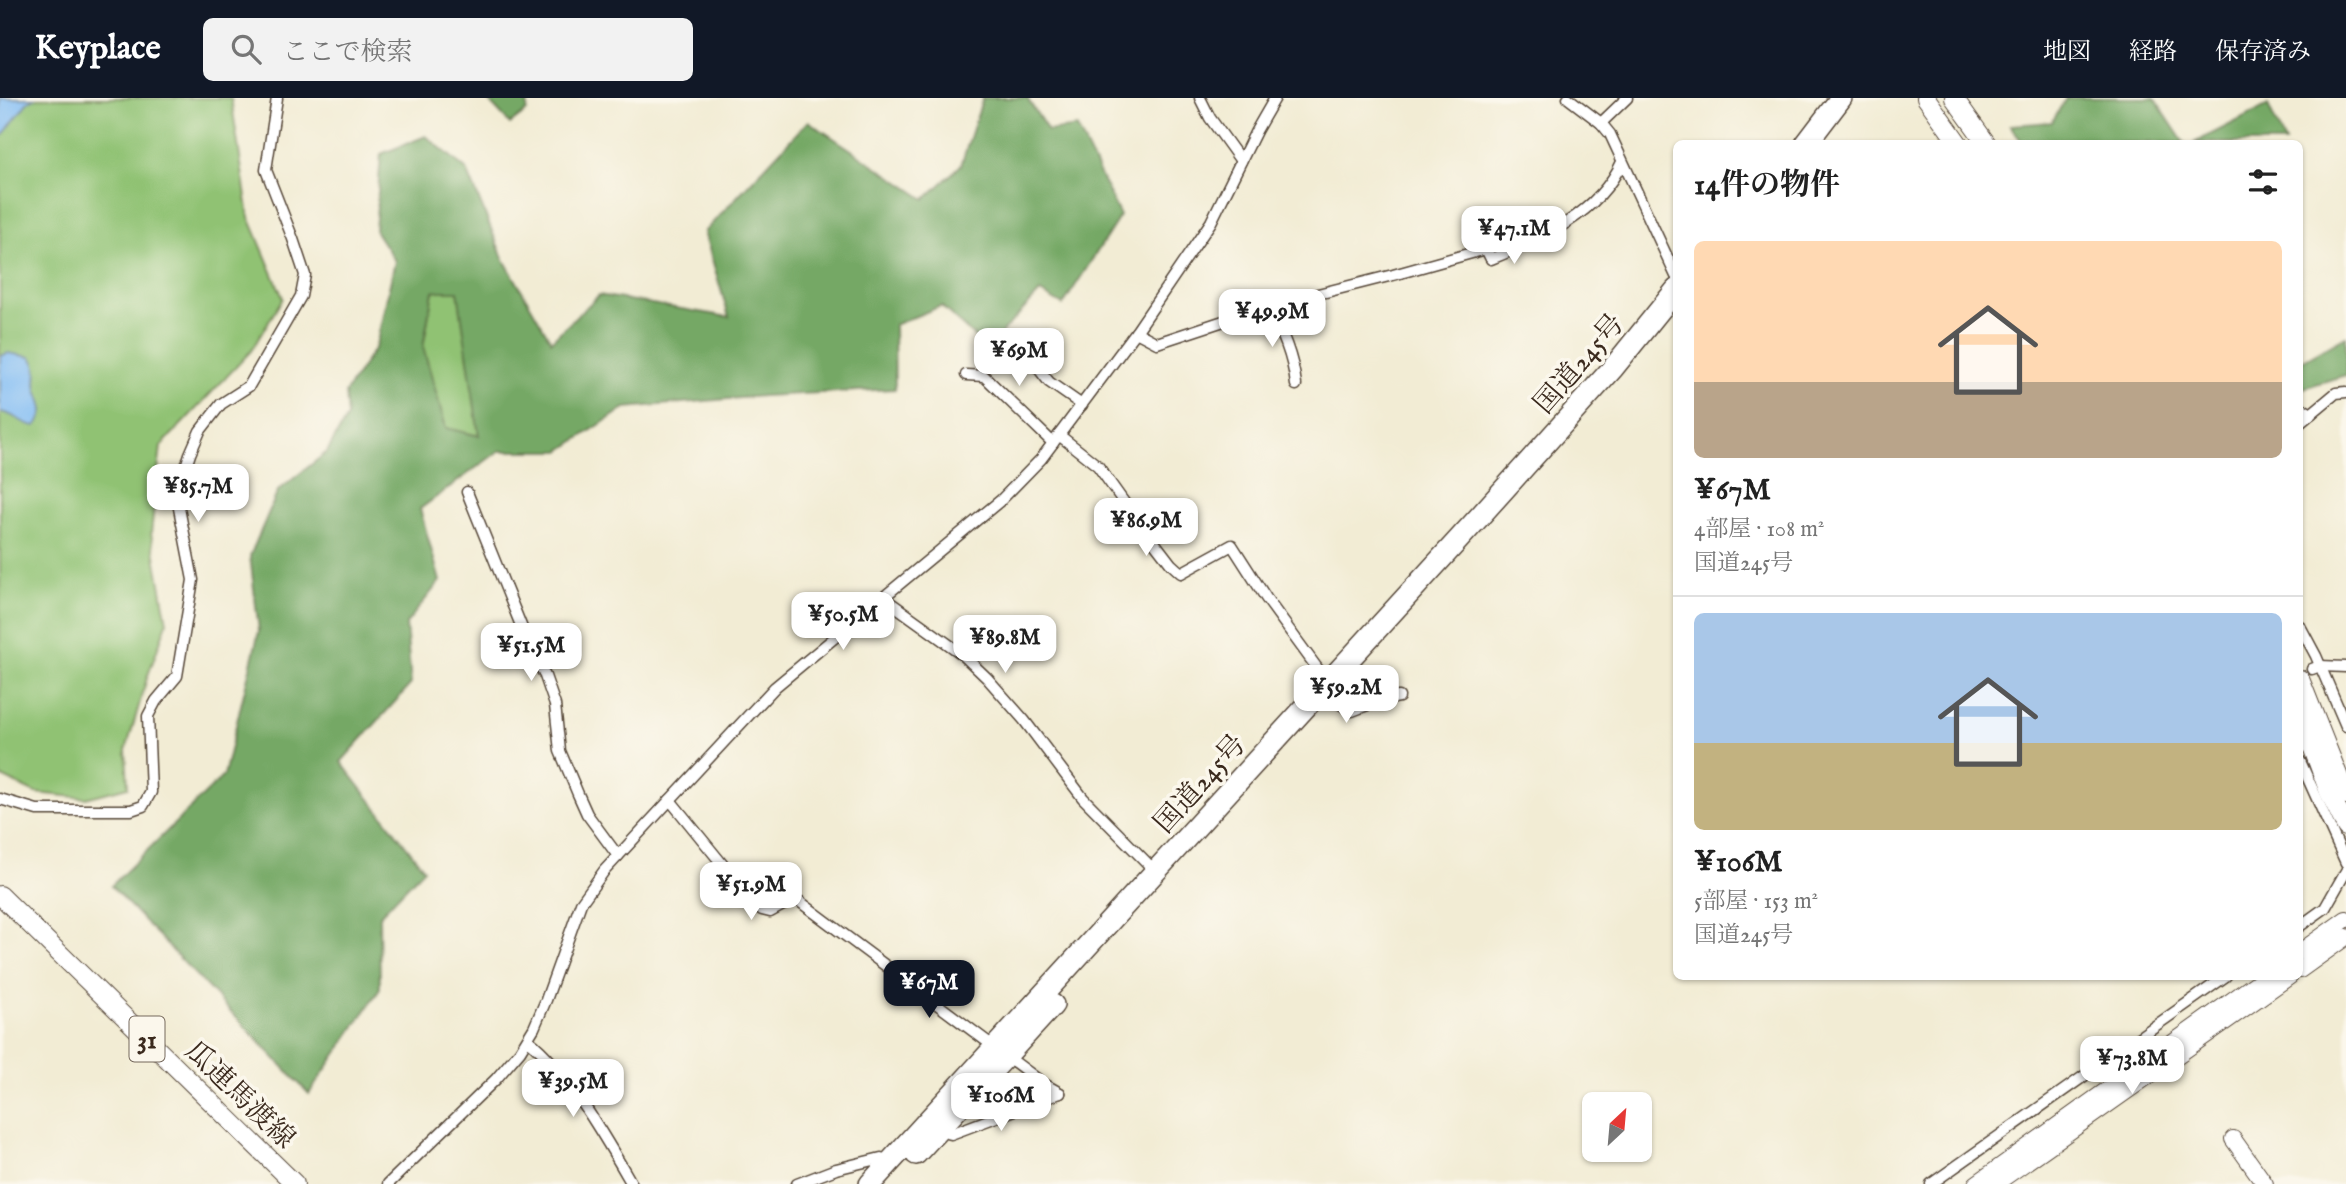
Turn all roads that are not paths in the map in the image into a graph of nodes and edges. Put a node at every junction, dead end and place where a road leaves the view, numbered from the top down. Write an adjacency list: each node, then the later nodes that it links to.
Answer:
1 (277, 98): 42 (street)
2 (1200, 98): 15 (street)
3 (1275, 98): 15 (street)
4 (1568, 98): 10 (street)
5 (1627, 98): 10 (street)
6 (1823, 98): 11 (highway)
7 (1841, 98): 12 (highway)
8 (1926, 98): 13 (main road)
9 (1954, 98): 14 (main road)
10 (1601, 123): 16 (street)
11 (1792, 140)
12 (1809, 140)
13 (1956, 140)
14 (1984, 140)
15 (1241, 161): 21 (street)
16 (1622, 162): 17 (street); 19 (street)
17 (1673, 270)
18 (1673, 294): 36 (highway, 国道245号)
19 (1269, 307): 21 (street); 24 (street)
20 (1673, 315): 36 (highway, 国道245号)
21 (1136, 332): 26 (street)
22 (1035, 364): 26 (street)
23 (966, 375): 30 (street)
24 (1296, 385)
25 (2346, 392): 28 (street)
26 (1082, 405): 30 (street)
27 (2303, 409): 28 (street)
28 (2311, 414): 29 (street)
29 (2303, 421)
30 (1056, 439): 32 (street); 36 (street)
31 (467, 492): 45 (street)
32 (884, 598): 43 (street); 48 (street)
33 (2303, 640): 35 (street)
34 (2346, 667): 35 (street)
35 (2310, 671): 39 (street); 41 (main road)
36 (1330, 689): 37 (street); 48 (highway, 国道245号); 59 (highway, 国道245号)
37 (1399, 697)
38 (2303, 721): 44 (main road)
39 (2346, 726)
40 (2303, 768): 46 (street)
41 (2346, 795)
42 (0, 799)
43 (670, 800): 45 (street); 59 (street)
44 (2346, 827)
45 (618, 856): 58 (street)
46 (2346, 863)
47 (2346, 871): 51 (street)
48 (1156, 873): 59 (highway, 国道245号)
49 (0, 895): 63 (main road, 瓜連馬渡線 / 31)
50 (2346, 919): 53 (main road)
51 (2303, 924)
52 (2346, 937): 54 (main road)
53 (2303, 950)
54 (2303, 968)
55 (2220, 980): 69 (street)
56 (2260, 980): 70 (main road)
57 (2284, 980): 71 (main road)
58 (528, 1040): 64 (street); 65 (street)
59 (1000, 1052): 60 (highway, 国道245号); 60 (street); 62 (highway, 国道245号)
60 (939, 1130): 68 (highway, 国道245号)
61 (2233, 1139): 72 (main road)
62 (889, 1163): 66 (street); 67 (highway, 国道245号)
63 (295, 1184)
64 (388, 1184)
65 (632, 1184)
66 (797, 1184)
67 (870, 1184)
68 (888, 1184)
69 (1931, 1184)
70 (1976, 1184)
71 (1995, 1184)
72 (2265, 1184)

